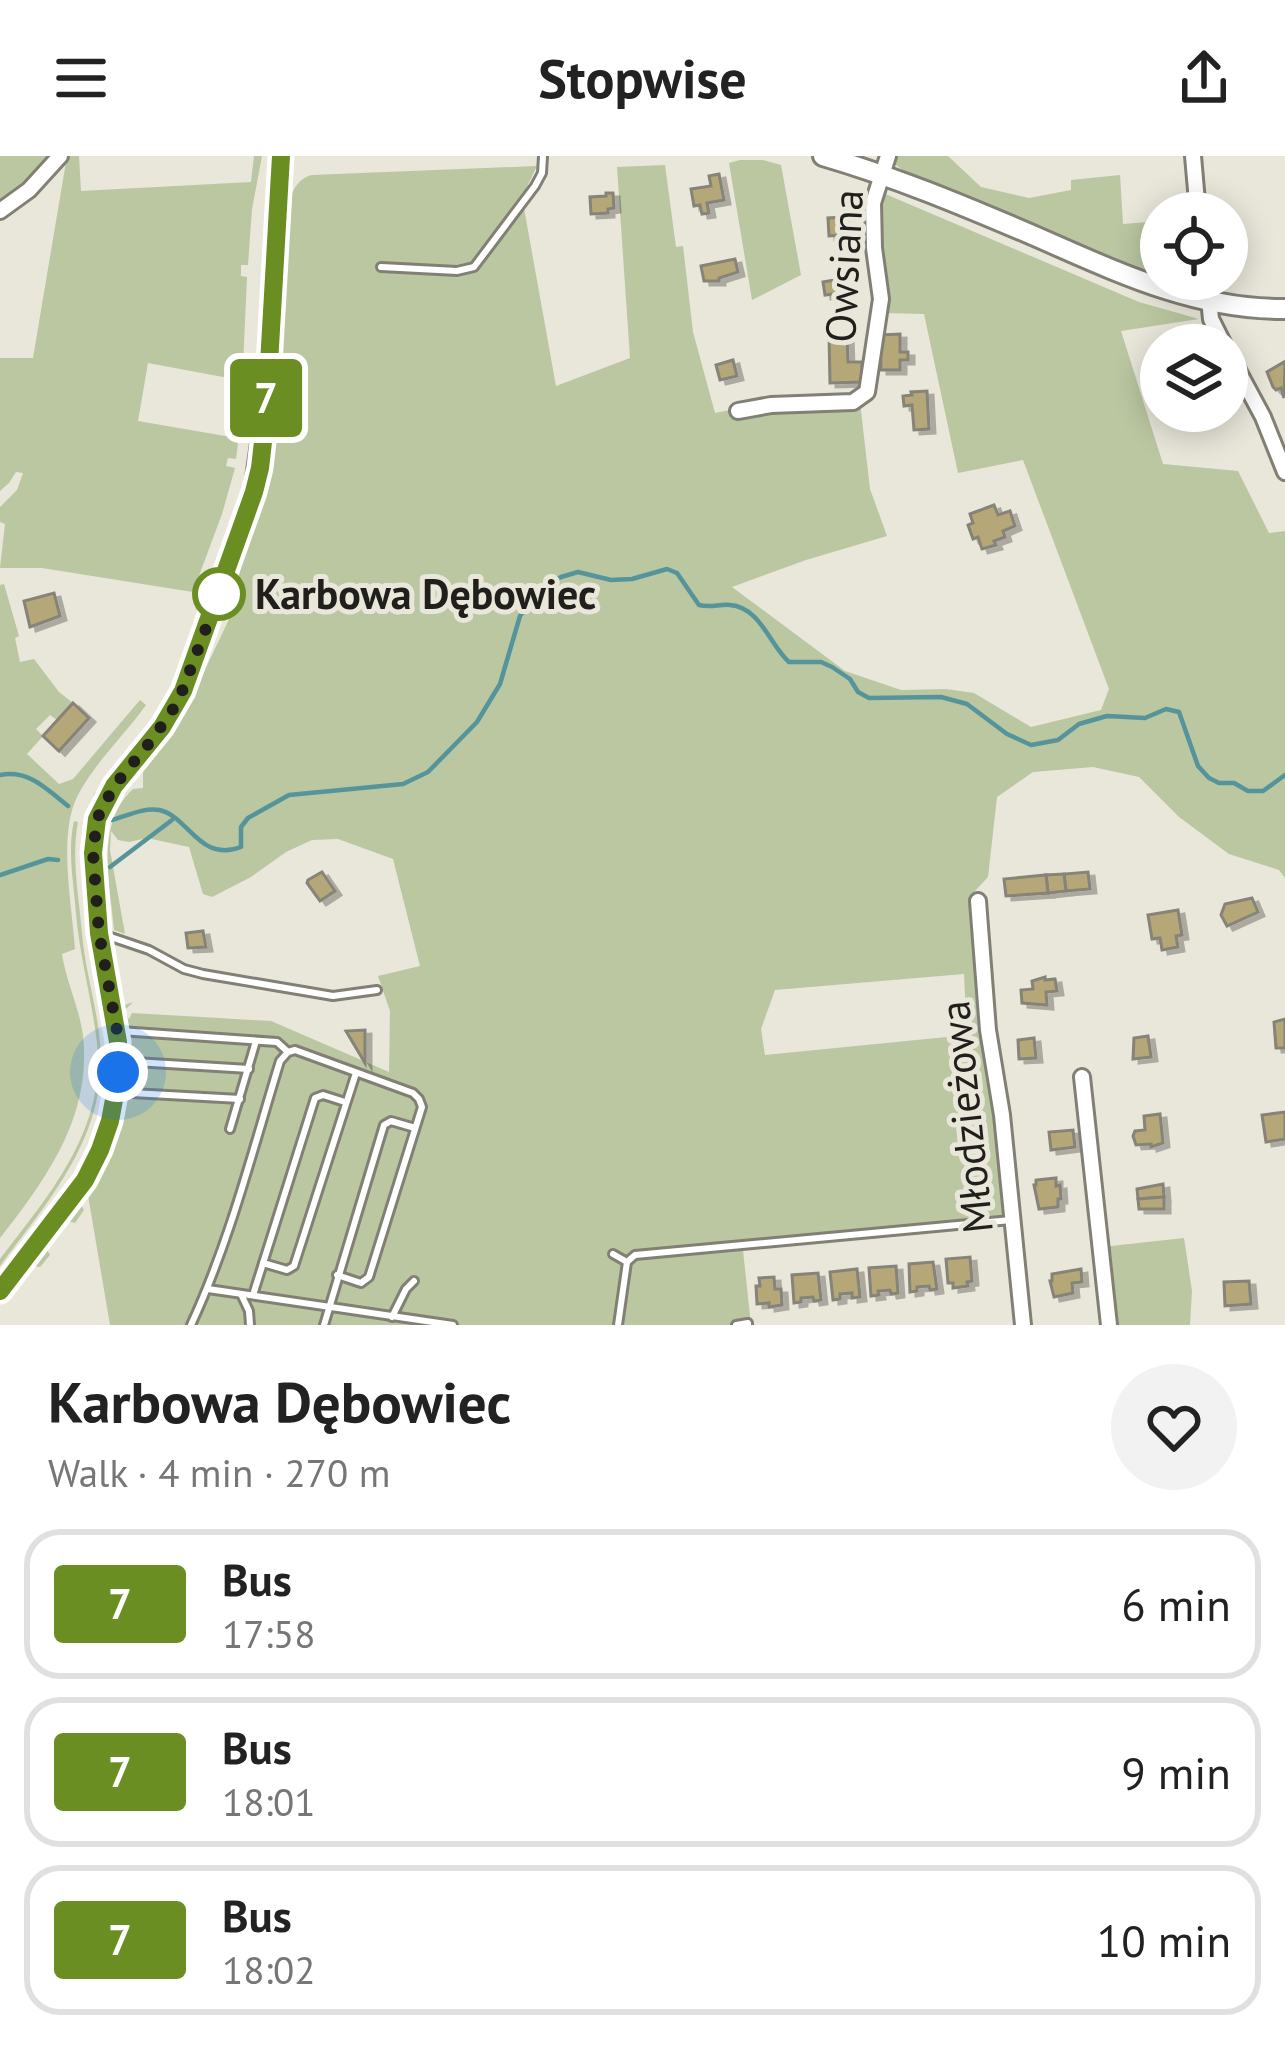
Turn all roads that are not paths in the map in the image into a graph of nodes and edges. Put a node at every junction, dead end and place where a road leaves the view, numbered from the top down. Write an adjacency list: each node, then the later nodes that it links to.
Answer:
1 (60, 156): 8 (street)
2 (280, 156): 18 (street)
3 (543, 156): 9 (lane)
4 (824, 156): 6 (street)
5 (1193, 156): 7 (street)
6 (885, 165): 11 (street); 15 (street, Owsiana)
7 (1196, 192)
8 (0, 211)
9 (381, 267)
10 (1211, 300): 11 (street)
11 (1211, 303): 12 (street); 13 (street)
12 (1285, 309)
13 (1213, 324)
14 (1248, 390): 16 (street)
15 (738, 411)
16 (1285, 472)
17 (978, 901): 32 (street, Młodzieżowa)
18 (99, 933): 19 (lane); 20 (street)
19 (377, 990)
20 (117, 1031): 21 (lane); 39 (street)
21 (256, 1041): 22 (lane); 24 (lane)
22 (288, 1052): 25 (lane); 38 (lane)
23 (135, 1062): 24 (lane)
24 (249, 1069): 28 (lane)
25 (357, 1072): 29 (lane); 30 (lane)
26 (1082, 1076): 54 (street)
27 (132, 1093): 28 (lane)
28 (240, 1099): 31 (lane)
29 (345, 1102): 35 (lane); 35 (lane)
30 (415, 1128): 36 (lane); 36 (lane)
31 (230, 1130)
32 (1011, 1220): 34 (lane); 53 (street, Młodzieżowa)
33 (613, 1254): 34 (lane)
34 (627, 1262): 50 (lane)
35 (263, 1263): 41 (lane)
36 (337, 1275): 42 (lane)
37 (413, 1280): 44 (lane)
38 (208, 1289): 40 (lane); 45 (lane)
39 (0, 1291)
40 (241, 1294): 41 (lane); 46 (lane)
41 (254, 1295): 42 (lane)
42 (328, 1306): 43 (lane); 47 (lane)
43 (382, 1315): 44 (lane); 48 (lane)
44 (392, 1317): 49 (lane)
45 (191, 1325)
46 (250, 1325)
47 (324, 1325)
48 (378, 1325)
49 (454, 1325)
50 (618, 1325)
51 (736, 1325): 52 (lane)
52 (748, 1325)
53 (1023, 1325)
54 (1109, 1325)

